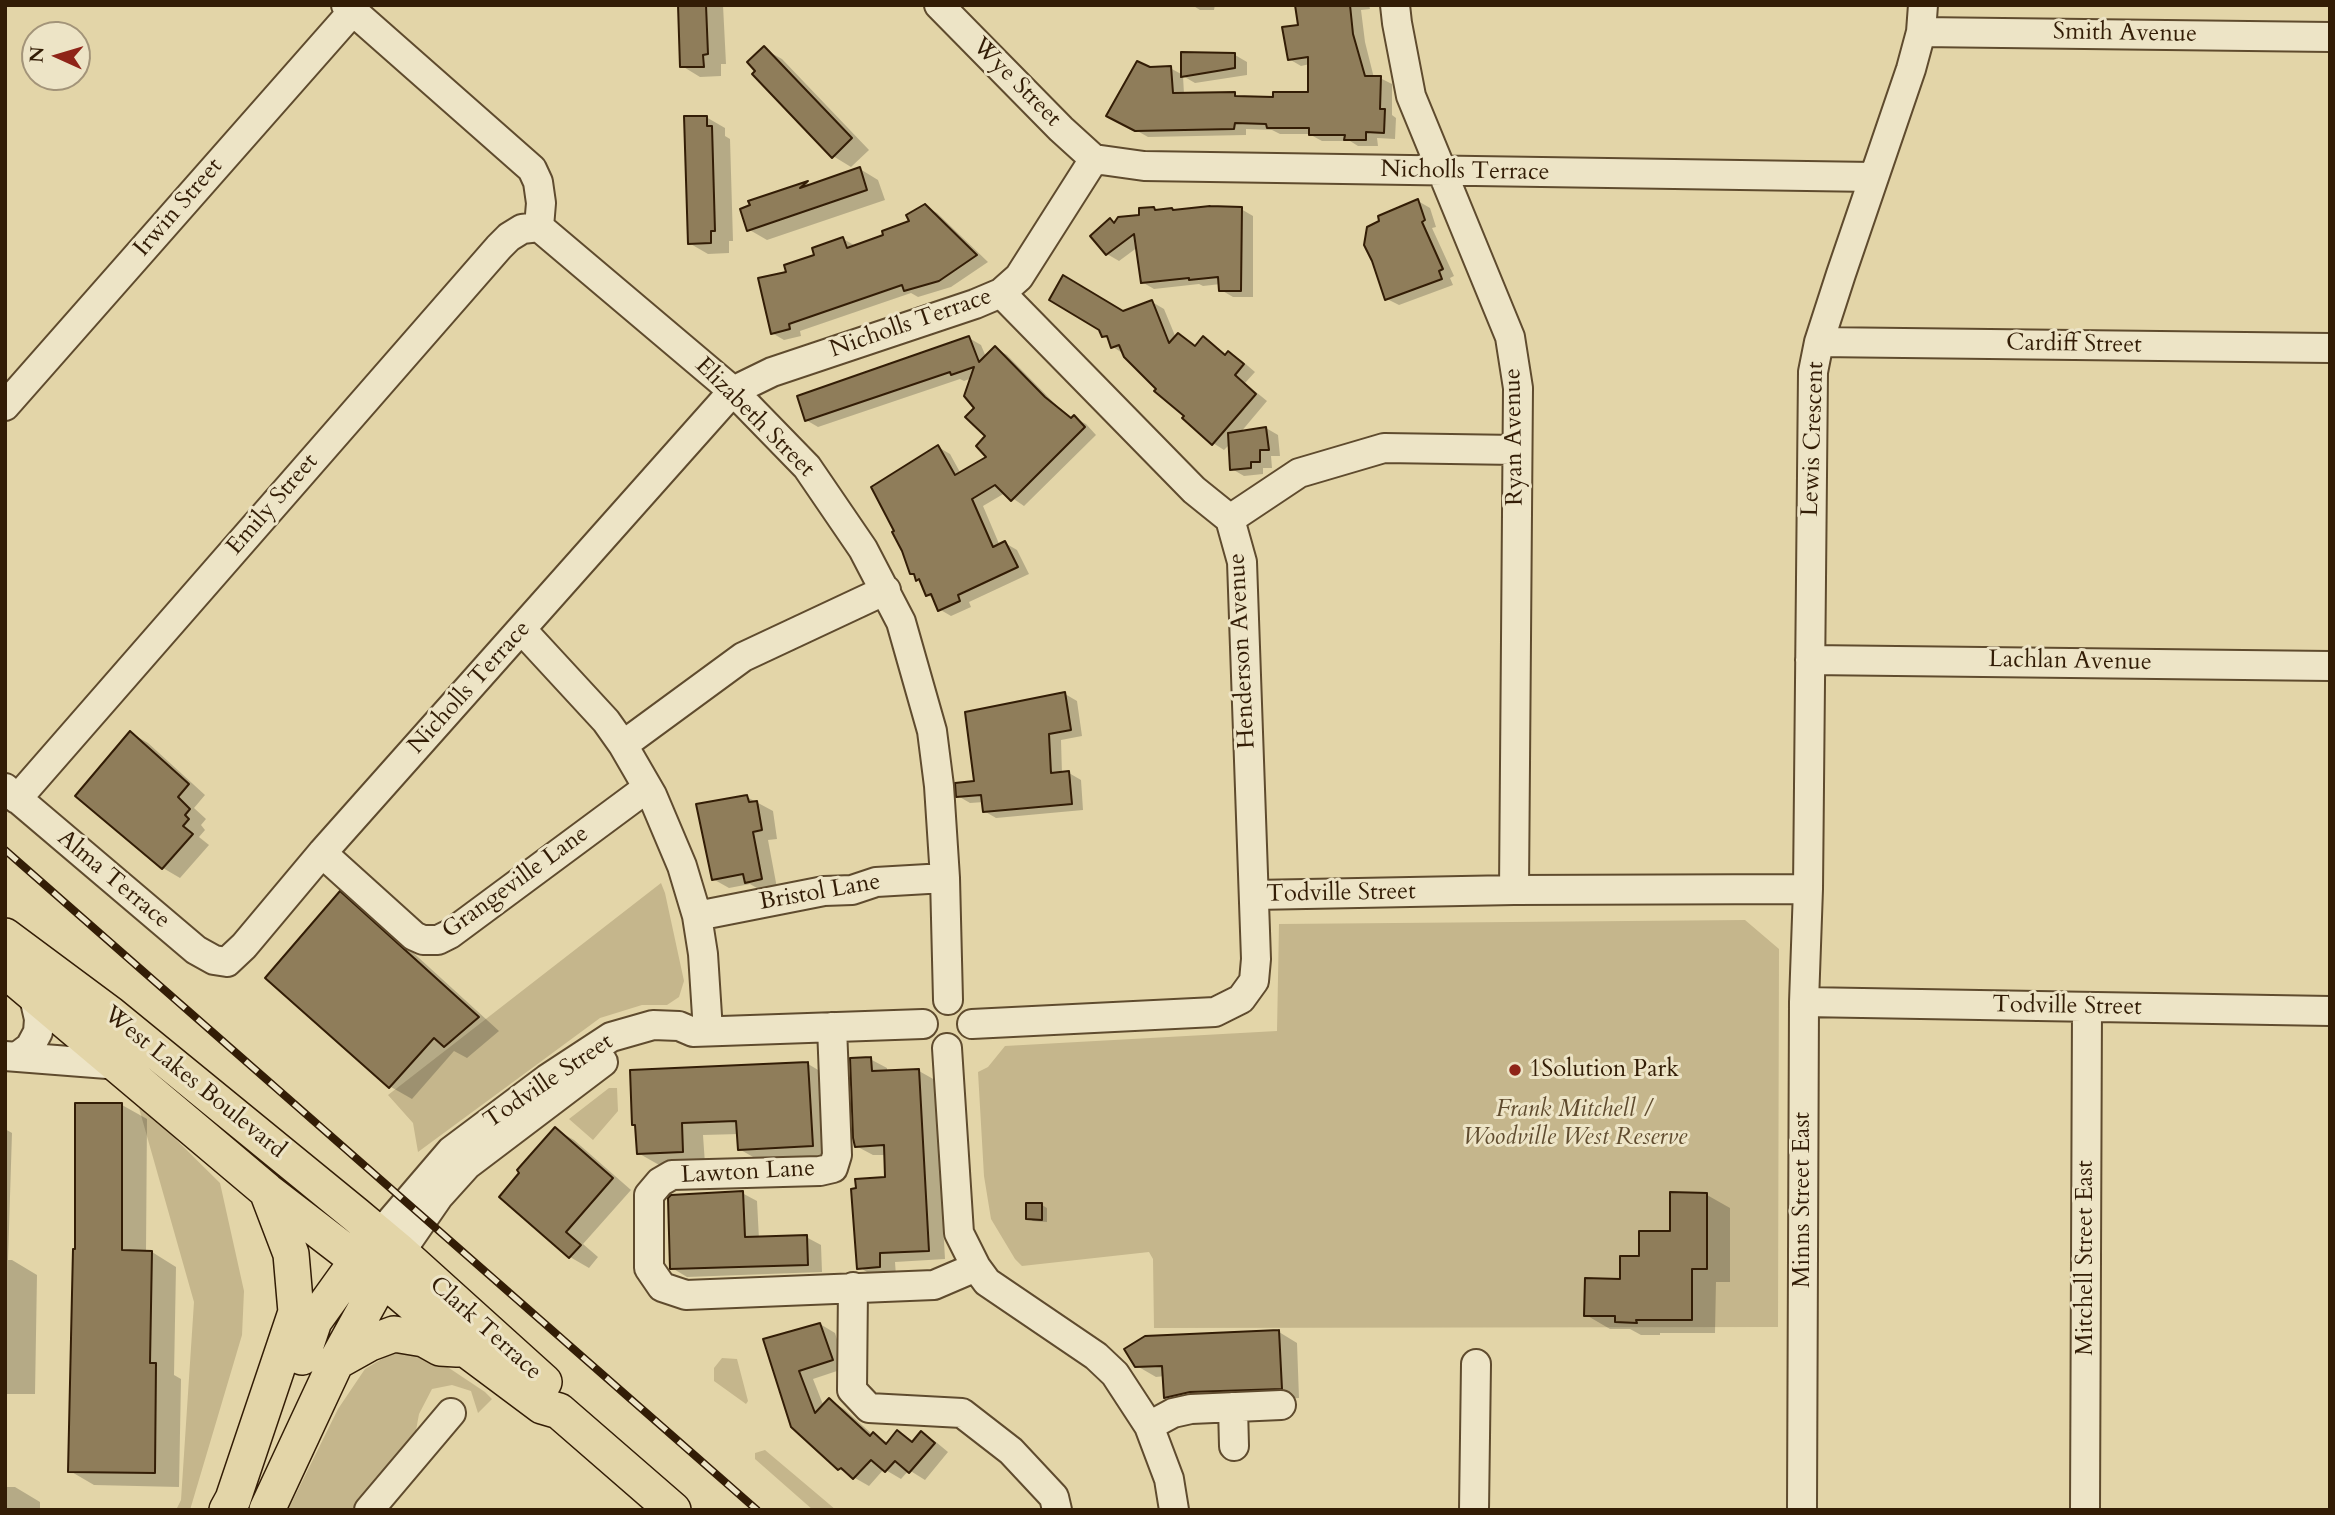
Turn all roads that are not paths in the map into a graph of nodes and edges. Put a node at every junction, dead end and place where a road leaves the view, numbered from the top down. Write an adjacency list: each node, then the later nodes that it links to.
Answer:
1 (939, 5): 6 (street, Wye Street)
2 (1395, 5): 7 (street, Ryan Avenue)
3 (350, 8): 9 (street); 14 (street, Irwin Street)
4 (1922, 19): 5 (street, Smith Avenue); 8 (street, Lewis Crescent)
5 (2330, 37)
6 (1094, 159): 7 (street, Nicholls Terrace); 10 (street, Nicholls Terrace)
7 (1442, 172): 8 (street, Nicholls Terrace); 15 (street, Ryan Avenue)
8 (1873, 177): 11 (street, Lewis Crescent)
9 (539, 227): 13 (street, Elizabeth Street); 23 (street, Emily Street)
10 (1001, 293): 13 (street, Nicholls Terrace); 16 (street, Henderson Avenue)
11 (1819, 342): 12 (street, Cardiff Street); 19 (street, Lewis Crescent)
12 (2330, 348)
13 (733, 391): 17 (street, Elizabeth Street); 18 (street, Nicholls Terrace)
14 (5, 406)
15 (1517, 450): 16 (street); 27 (street, Ryan Avenue)
16 (1230, 519): 28 (street, Henderson Avenue)
17 (886, 590): 21 (street); 25 (street, Elizabeth Street)
18 (522, 630): 21 (street); 24 (street, Nicholls Terrace)
19 (1811, 660): 20 (street, Lachlan Avenue); 26 (street, Lewis Crescent)
20 (2330, 666)
21 (623, 745): 22 (street)
22 (647, 788): 24 (street, Grangeville Lane); 29 (street)
23 (11, 793): 31 (street, Alma Terrace)
24 (322, 853): 31 (street, Nicholls Terrace)
25 (945, 878): 29 (street, Bristol Lane); 34 (street, Elizabeth Street)
26 (1808, 889): 27 (street, Todville Street); 35 (street, Minns Street East)
27 (1514, 890): 28 (street, Todville Street)
28 (1254, 895): 39 (street, Todville Street)
29 (696, 916): 41 (street)
30 (5, 936): 46 (main road, West Lakes Boulevard)
31 (227, 962)
32 (5, 970): 33 (main road, West Lakes Boulevard)
33 (33, 993): 43 (street); 44 (main road, West Lakes Boulevard)
34 (948, 1000): 38 (street); 39 (street)
35 (1804, 1002): 36 (street, Todville Street); 66 (street, Minns Street East)
36 (2087, 1007): 37 (street, Todville Street); 67 (street, Mitchell Street East)
37 (2330, 1011)
38 (923, 1024): 40 (street, Todville Street); 42 (street)
39 (972, 1024): 42 (street)
40 (832, 1027): 41 (street, Todville Street); 48 (street, Lawton Lane)
41 (701, 1032): 46 (street, Todville Street)
42 (947, 1048): 47 (street)
43 (12, 1056): 44 (street)
44 (120, 1065): 45 (main road, West Lakes Boulevard)
45 (267, 1191): 46 (main road, West Lakes Boulevard); 52 (main road, West Lakes Boulevard)
46 (379, 1257): 49 (main road, Clark Terrace); 50 (main road); 52 (main road); 55 (main road, Clark Terrace)
47 (976, 1267): 48 (street); 57 (street)
48 (853, 1287): 63 (street)
49 (467, 1350): 50 (main road); 55 (main road, Clark Terrace)
50 (336, 1362): 60 (main road)
51 (1476, 1364): 65 (street)
52 (268, 1398): 59 (main road, West Lakes Boulevard)
53 (1281, 1405): 54 (street)
54 (1233, 1407): 57 (street); 58 (street)
55 (559, 1411): 62 (main road, Clark Terrace)
56 (451, 1413): 61 (street)
57 (1149, 1426): 64 (street)
58 (1234, 1446)
59 (227, 1510)
60 (267, 1510)
61 (369, 1510)
62 (673, 1510)
63 (1057, 1510)
64 (1174, 1510)
65 (1474, 1510)
66 (1802, 1510)
67 (2085, 1510)

